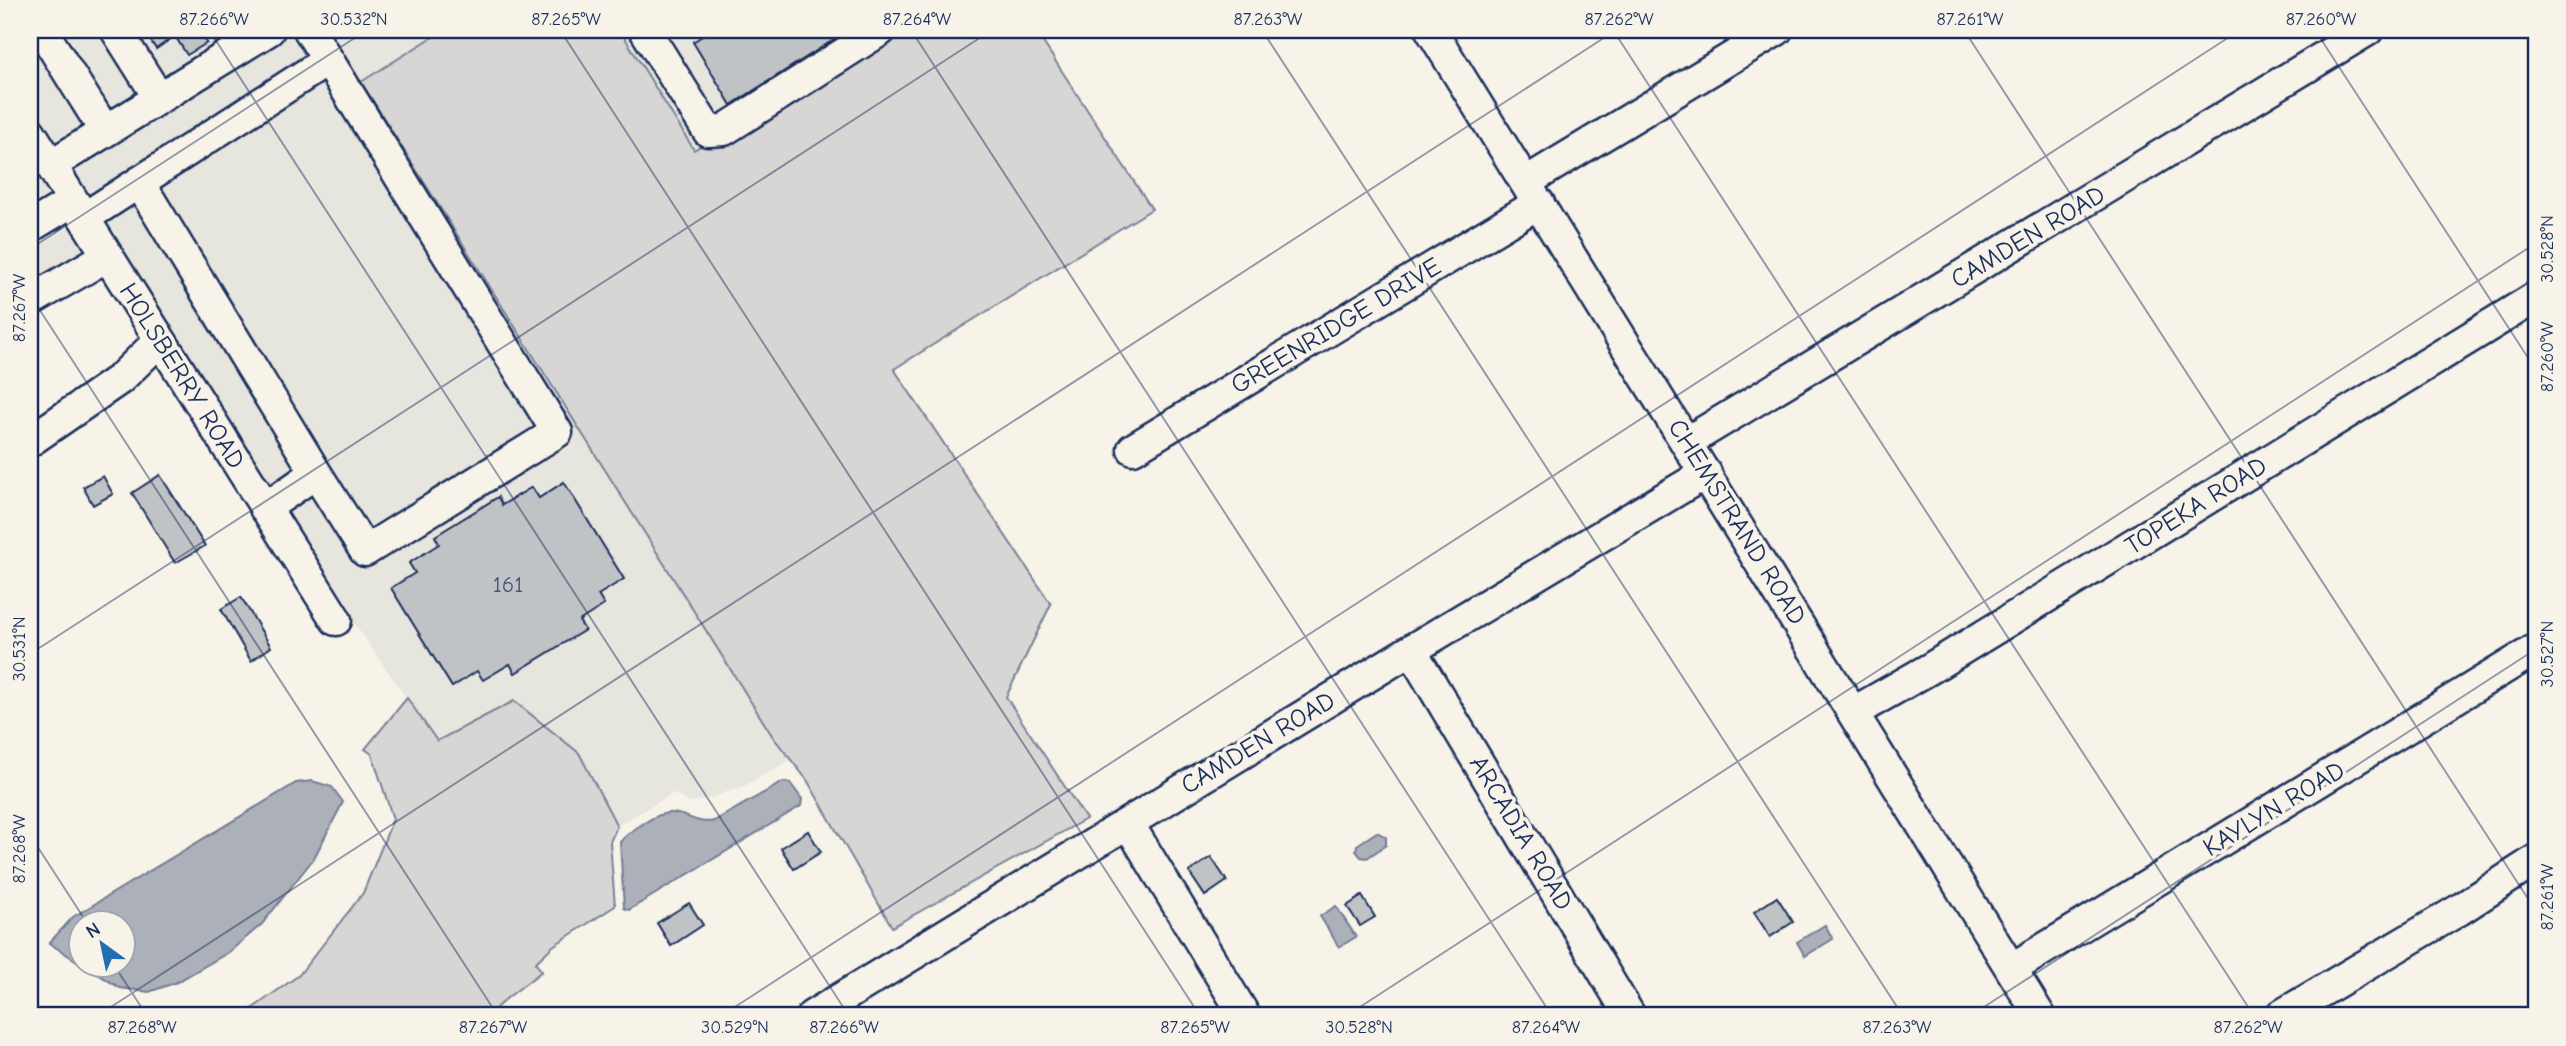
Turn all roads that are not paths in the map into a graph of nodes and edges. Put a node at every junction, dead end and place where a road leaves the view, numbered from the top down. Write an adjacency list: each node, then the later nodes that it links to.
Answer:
1 (42, 30): 13 (street)
2 (116, 30): 12 (street)
3 (269, 30): 10 (street)
4 (309, 30): 11 (street)
5 (645, 30): 6 (street)
6 (881, 30)
7 (1431, 30): 17 (street, CHEMSTRAND ROAD)
8 (1777, 30): 17 (street, GREENRIDGE DRIVE)
9 (2368, 30): 25 (street, CAMDEN ROAD)
10 (234, 39): 12 (street)
11 (328, 60): 16 (street); 27 (street)
12 (159, 98): 13 (street)
13 (105, 131): 15 (street)
14 (30, 132): 15 (street, HOLSBERRY ROAD)
15 (51, 165): 18 (street, HOLSBERRY ROAD)
16 (139, 182): 18 (street); 27 (street)
17 (1532, 192): 25 (street, CHEMSTRAND ROAD); 26 (street, GREENRIDGE DRIVE)
18 (78, 210): 19 (street); 20 (street, HOLSBERRY ROAD)
19 (30, 227)
20 (107, 256): 22 (street); 23 (street, HOLSBERRY ROAD)
21 (2536, 297): 33 (street, TOPEKA ROAD)
22 (30, 301)
23 (160, 340): 24 (street); 29 (street, HOLSBERRY ROAD)
24 (30, 441)
25 (1687, 442): 28 (street, CHEMSTRAND ROAD)
26 (1133, 449)
27 (316, 473): 29 (street)
28 (1706, 473): 32 (street, CAMDEN ROAD); 33 (street, CHEMSTRAND ROAD)
29 (265, 508): 30 (street, HOLSBERRY ROAD)
30 (336, 620)
31 (2536, 649): 36 (street, KAYLYN ROAD)
32 (1411, 650): 34 (street, CAMDEN ROAD); 39 (street, ARCADIA ROAD)
33 (1854, 712): 36 (street, CHEMSTRAND ROAD)
34 (1128, 822): 37 (street, CAMDEN ROAD); 38 (street)
35 (2536, 860): 41 (street)
36 (2011, 969): 40 (street, CHEMSTRAND ROAD)
37 (812, 1016)
38 (1245, 1016)
39 (1630, 1016)
40 (2040, 1016)
41 (2280, 1016)

